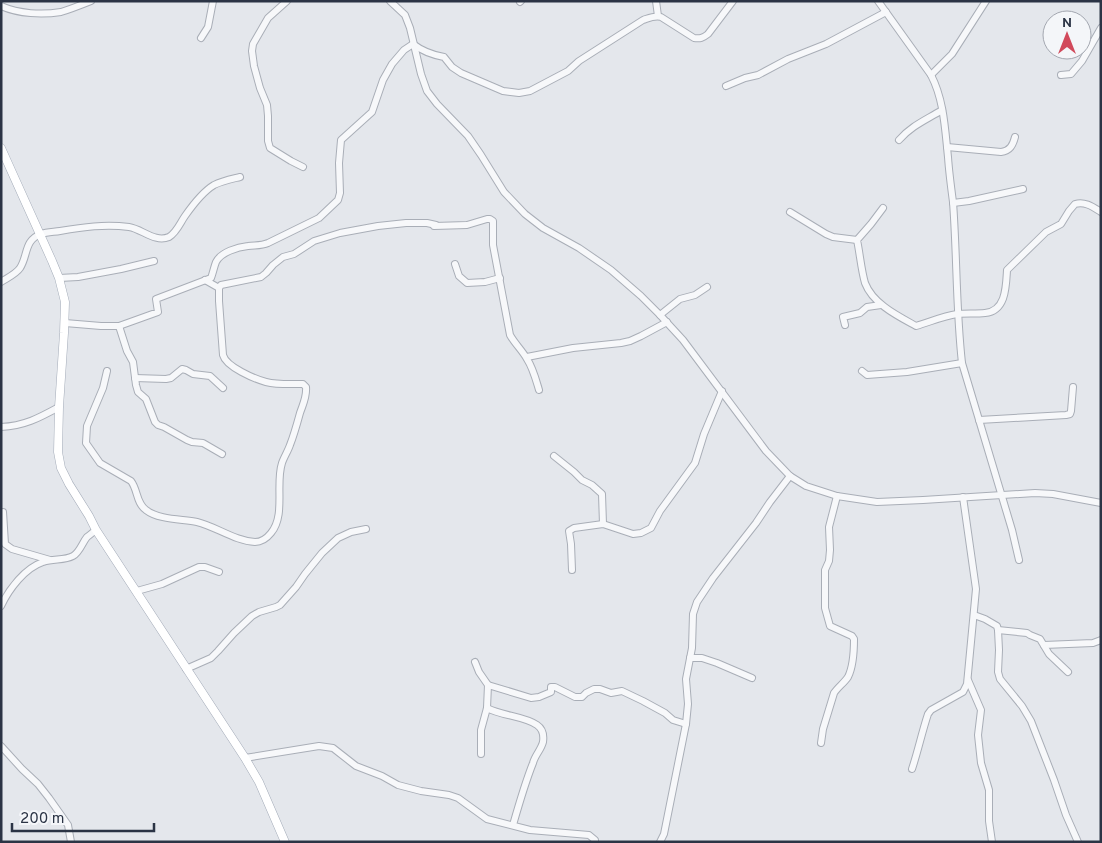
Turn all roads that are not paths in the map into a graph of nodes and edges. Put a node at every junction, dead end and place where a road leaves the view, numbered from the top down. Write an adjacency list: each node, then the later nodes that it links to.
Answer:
1 (72, 1): 11 (street)
2 (91, 1): 11 (street)
3 (213, 1): 15 (street)
4 (288, 1): 25 (street)
5 (390, 1): 16 (street)
6 (656, 1): 13 (street)
7 (733, 1): 13 (street)
8 (878, 1): 12 (street)
9 (986, 1): 17 (street)
10 (1, 6): 11 (street)
11 (70, 9)
12 (886, 12): 17 (street); 19 (street)
13 (658, 16): 16 (street)
14 (1101, 28): 18 (street)
15 (201, 38)
16 (413, 44): 40 (street); 46 (street)
17 (931, 75): 20 (street)
18 (1061, 75)
19 (726, 86)
20 (942, 110): 22 (street); 23 (street)
21 (1016, 137): 23 (street)
22 (899, 140)
23 (947, 147): 28 (street)
24 (1, 148): 34 (main road)
25 (303, 167)
26 (240, 177): 34 (street)
27 (1023, 189): 28 (street)
28 (953, 203): 45 (street)
29 (883, 208): 35 (street)
30 (790, 212): 35 (street)
31 (1101, 212): 45 (street)
32 (427, 226): 33 (street)
33 (436, 226): 39 (street); 42 (street)
34 (40, 234): 38 (main road); 41 (street)
35 (857, 240): 44 (street)
36 (154, 261): 38 (street)
37 (455, 264): 39 (street)
38 (59, 278): 48 (main road)
39 (500, 278): 51 (street)
40 (205, 280): 42 (street); 50 (street)
41 (1, 282)
42 (219, 288): 53 (street)
43 (708, 288): 46 (street)
44 (881, 305): 45 (street); 49 (street)
45 (959, 314): 52 (street)
46 (660, 315): 47 (street)
47 (666, 322): 51 (street); 59 (street)
48 (65, 323): 50 (street); 60 (main road)
49 (845, 325)
50 (119, 326): 55 (street)
51 (526, 357): 58 (street)
52 (962, 363): 54 (street); 61 (street)
53 (107, 371)
54 (862, 371)
55 (135, 378): 57 (street); 63 (street)
56 (1073, 387): 61 (street)
57 (223, 388)
58 (539, 390)
59 (722, 391): 65 (street); 71 (street)
60 (59, 407): 62 (street); 73 (main road)
61 (979, 420): 66 (street)
62 (1, 427)
63 (222, 454)
64 (554, 456): 71 (street)
65 (790, 476): 67 (street); 85 (street)
66 (1001, 495): 68 (street); 69 (street); 76 (street)
67 (837, 496): 68 (street); 94 (street)
68 (963, 497): 81 (street)
69 (1101, 503)
70 (4, 512): 74 (street)
71 (603, 524): 77 (street)
72 (366, 529): 87 (street)
73 (96, 530): 75 (street); 79 (main road)
74 (3, 544): 75 (street)
75 (51, 560): 80 (street)
76 (1019, 560)
77 (572, 570)
78 (219, 572): 79 (street)
79 (137, 592): 87 (main road)
80 (1, 606)
81 (974, 615): 82 (street); 90 (street)
82 (998, 630): 84 (street); 105 (street)
83 (1101, 640): 84 (street)
84 (1044, 645): 88 (street)
85 (690, 658): 89 (street); 93 (street)
86 (475, 662): 91 (street)
87 (186, 669): 97 (main road)
88 (1068, 672)
89 (752, 678)
90 (968, 678): 98 (street); 104 (street)
91 (488, 685): 92 (street); 93 (street)
92 (486, 708): 96 (street); 99 (street)
93 (686, 724): 103 (street)
94 (821, 743)
95 (1, 746): 100 (street)
96 (481, 754)
97 (245, 758): 99 (street); 101 (main road)
98 (912, 769)
99 (513, 825): 102 (street)
100 (71, 842)
101 (284, 842)
102 (595, 842)
103 (660, 842)
104 (992, 842)
105 (1078, 842)

